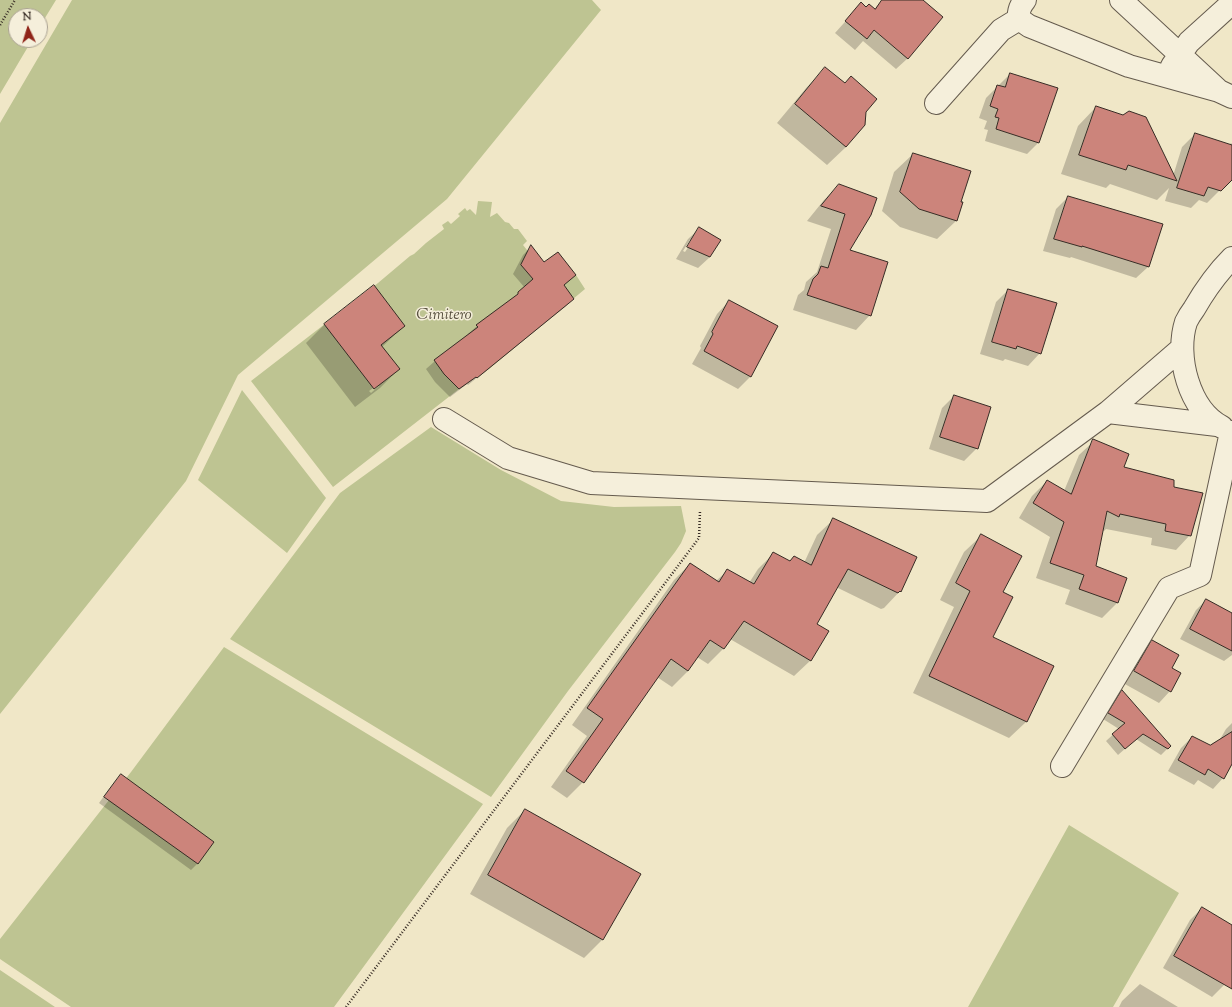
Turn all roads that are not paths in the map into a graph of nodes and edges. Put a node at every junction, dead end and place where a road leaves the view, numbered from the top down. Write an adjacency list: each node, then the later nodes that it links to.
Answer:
1 (1121, 0): 4 (street)
2 (1232, 4): 4 (street)
3 (1022, 9): 5 (street); 7 (street)
4 (1180, 54): 5 (street); 6 (street)
5 (1166, 76): 6 (street)
6 (1226, 94)
7 (936, 103)
8 (1232, 258): 9 (street)
9 (1182, 348): 10 (street); 12 (street)
10 (1108, 412): 11 (street); 12 (street)
11 (444, 419)
12 (1226, 430): 13 (street)
13 (1062, 766)

